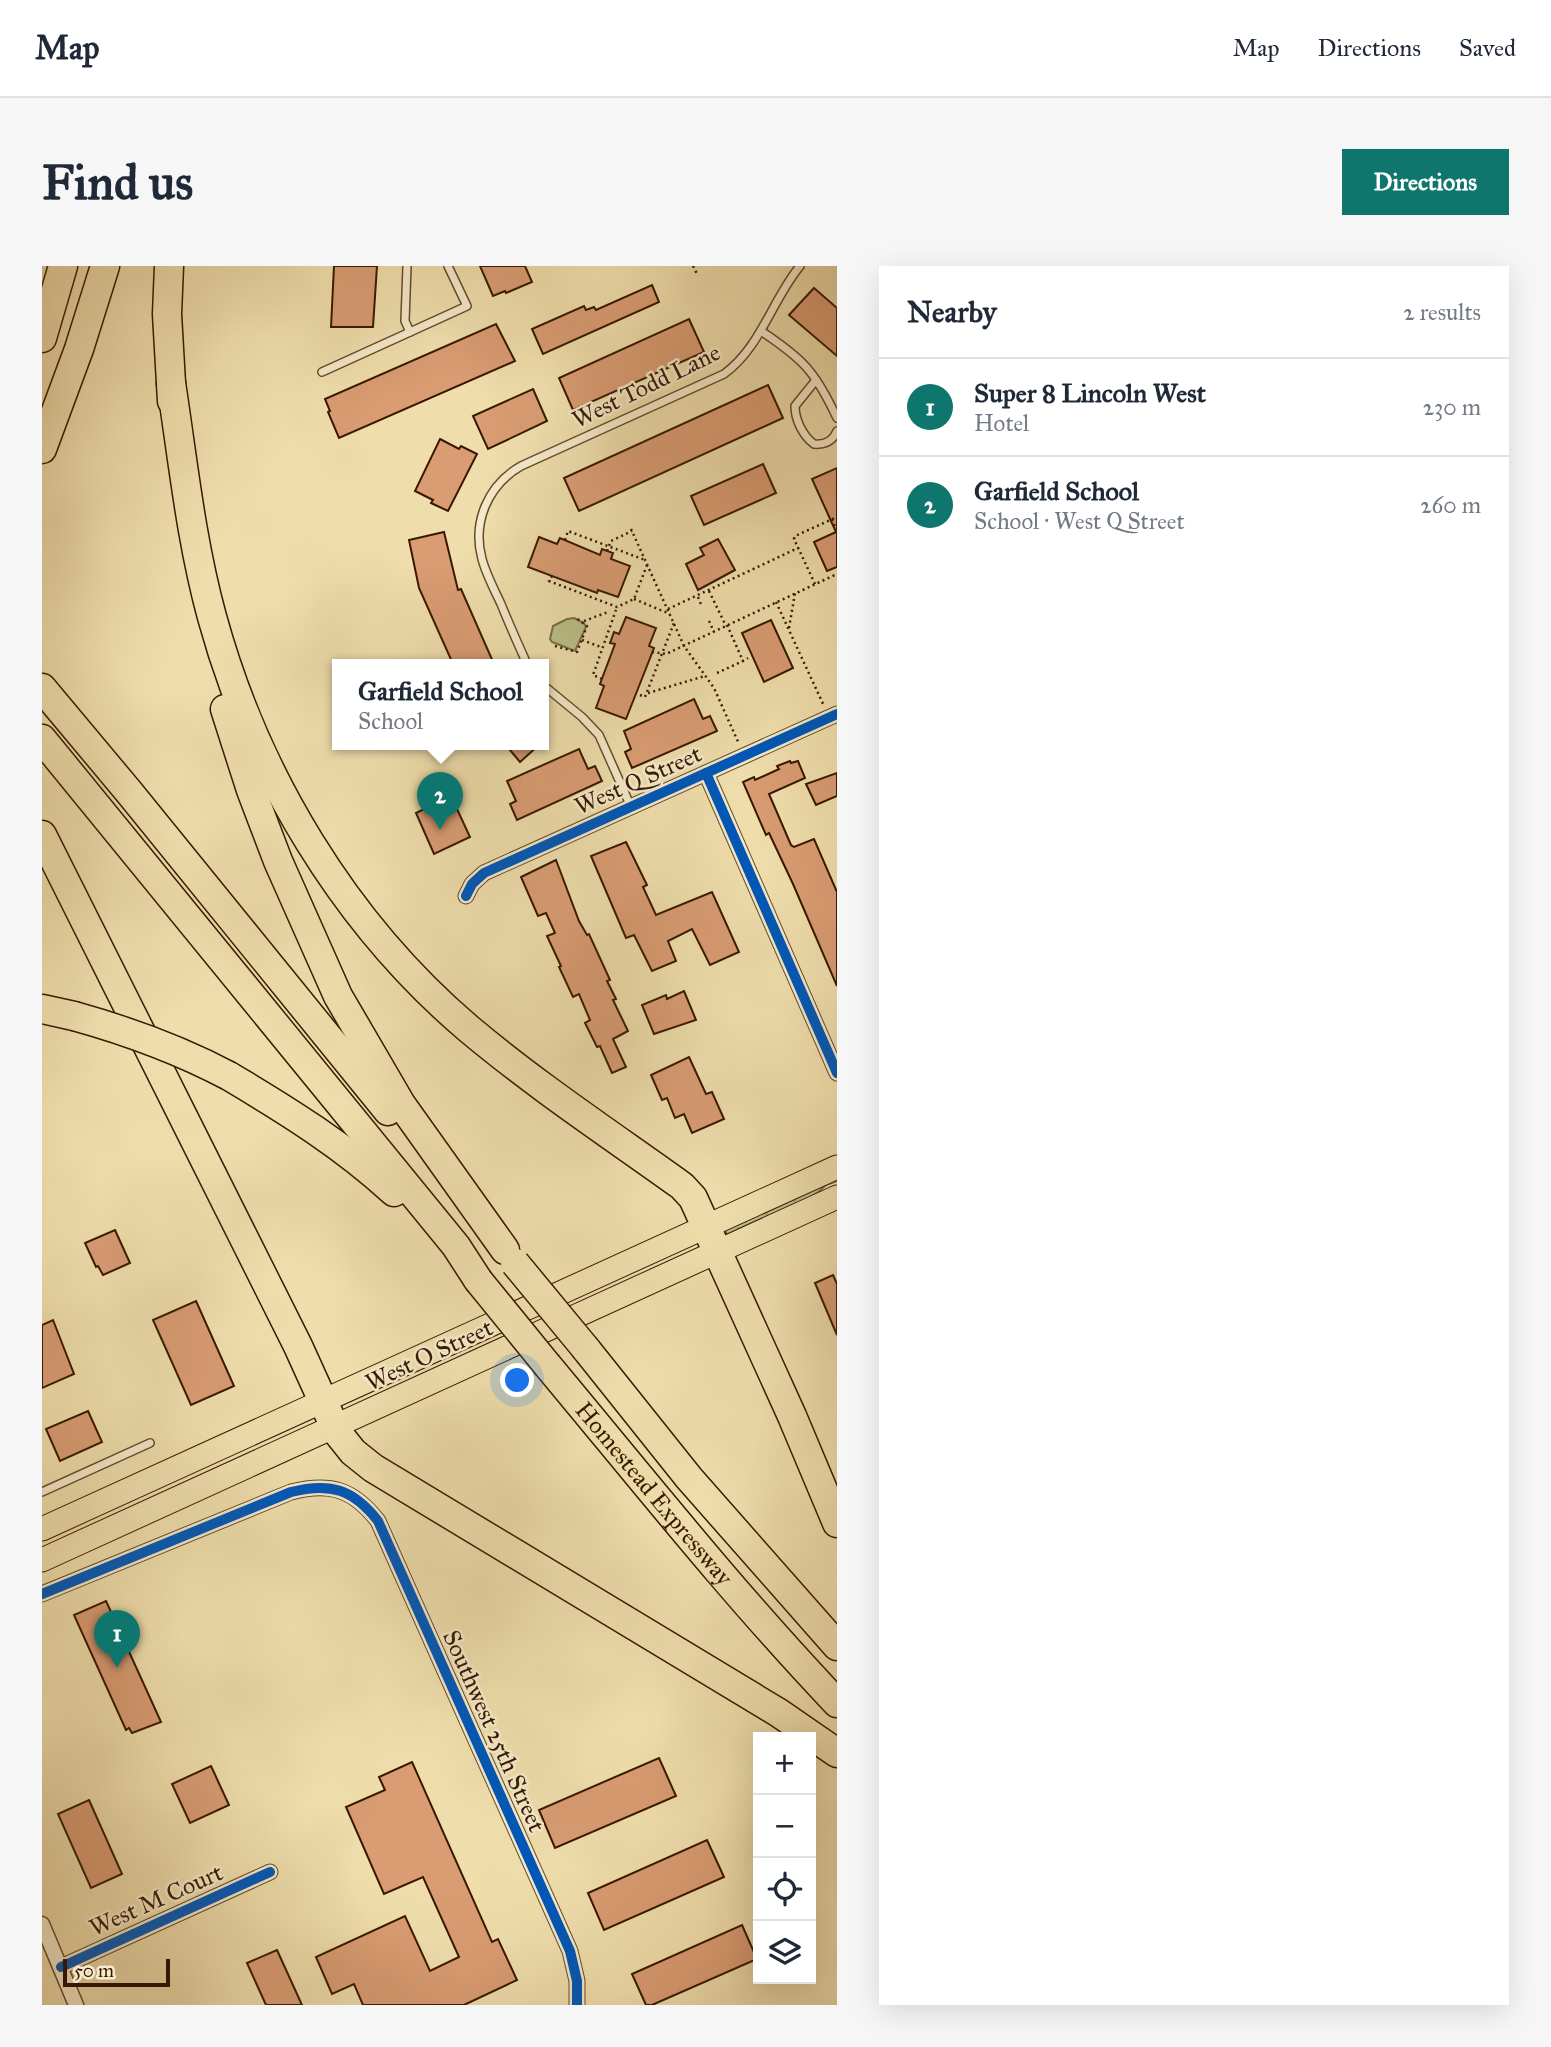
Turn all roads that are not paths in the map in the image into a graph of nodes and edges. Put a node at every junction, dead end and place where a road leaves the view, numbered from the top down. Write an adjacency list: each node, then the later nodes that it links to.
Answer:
1 (63, 266): 9 (highway)
2 (105, 266): 15 (highway)
3 (169, 266): 12 (highway)
4 (407, 266): 8 (lane)
5 (448, 266): 8 (lane)
6 (800, 266): 7 (lane, West Todd Lane)
7 (761, 331): 11 (lane); 16 (lane, West Todd Lane)
8 (410, 332): 10 (lane)
9 (42, 338)
10 (322, 372)
11 (816, 380): 13 (lane); 14 (lane)
12 (171, 383): 30 (highway); 31 (highway)
13 (837, 418)
14 (837, 432)
15 (42, 449)
16 (525, 659)
17 (42, 688): 25 (highway)
18 (549, 691): 22 (lane)
19 (837, 714): 21 (street, West Q Street)
20 (42, 739): 25 (highway)
21 (706, 773): 22 (street, West Q Street); 27 (street)
22 (631, 807): 24 (street, West Q Street)
23 (42, 835): 33 (highway)
24 (466, 896)
25 (215, 923): 31 (highway); 32 (highway)
26 (42, 1009): 32 (highway, bridge)
27 (837, 1073)
28 (837, 1167): 30 (main road, West O Street)
29 (837, 1197): 30 (main road, West O Street)
30 (712, 1240): 33 (main road, West O Street); 36 (highway)
31 (510, 1256): 40 (highway, Homestead Expressway, bridge)
32 (478, 1280): 41 (highway, Homestead Expressway, bridge)
33 (329, 1414): 37 (main road, West O Street); 38 (main road, West O Street); 42 (highway)
34 (150, 1443): 35 (lane)
35 (42, 1492)
36 (837, 1522)
37 (42, 1529)
38 (42, 1560)
39 (42, 1594): 47 (street, Southwest 25th Street)
40 (837, 1646)
41 (837, 1703)
42 (837, 1753)
43 (270, 1872): 45 (street, West M Court)
44 (42, 1924): 45 (street)
45 (61, 1967): 46 (street)
46 (76, 2005)
47 (577, 2005)

